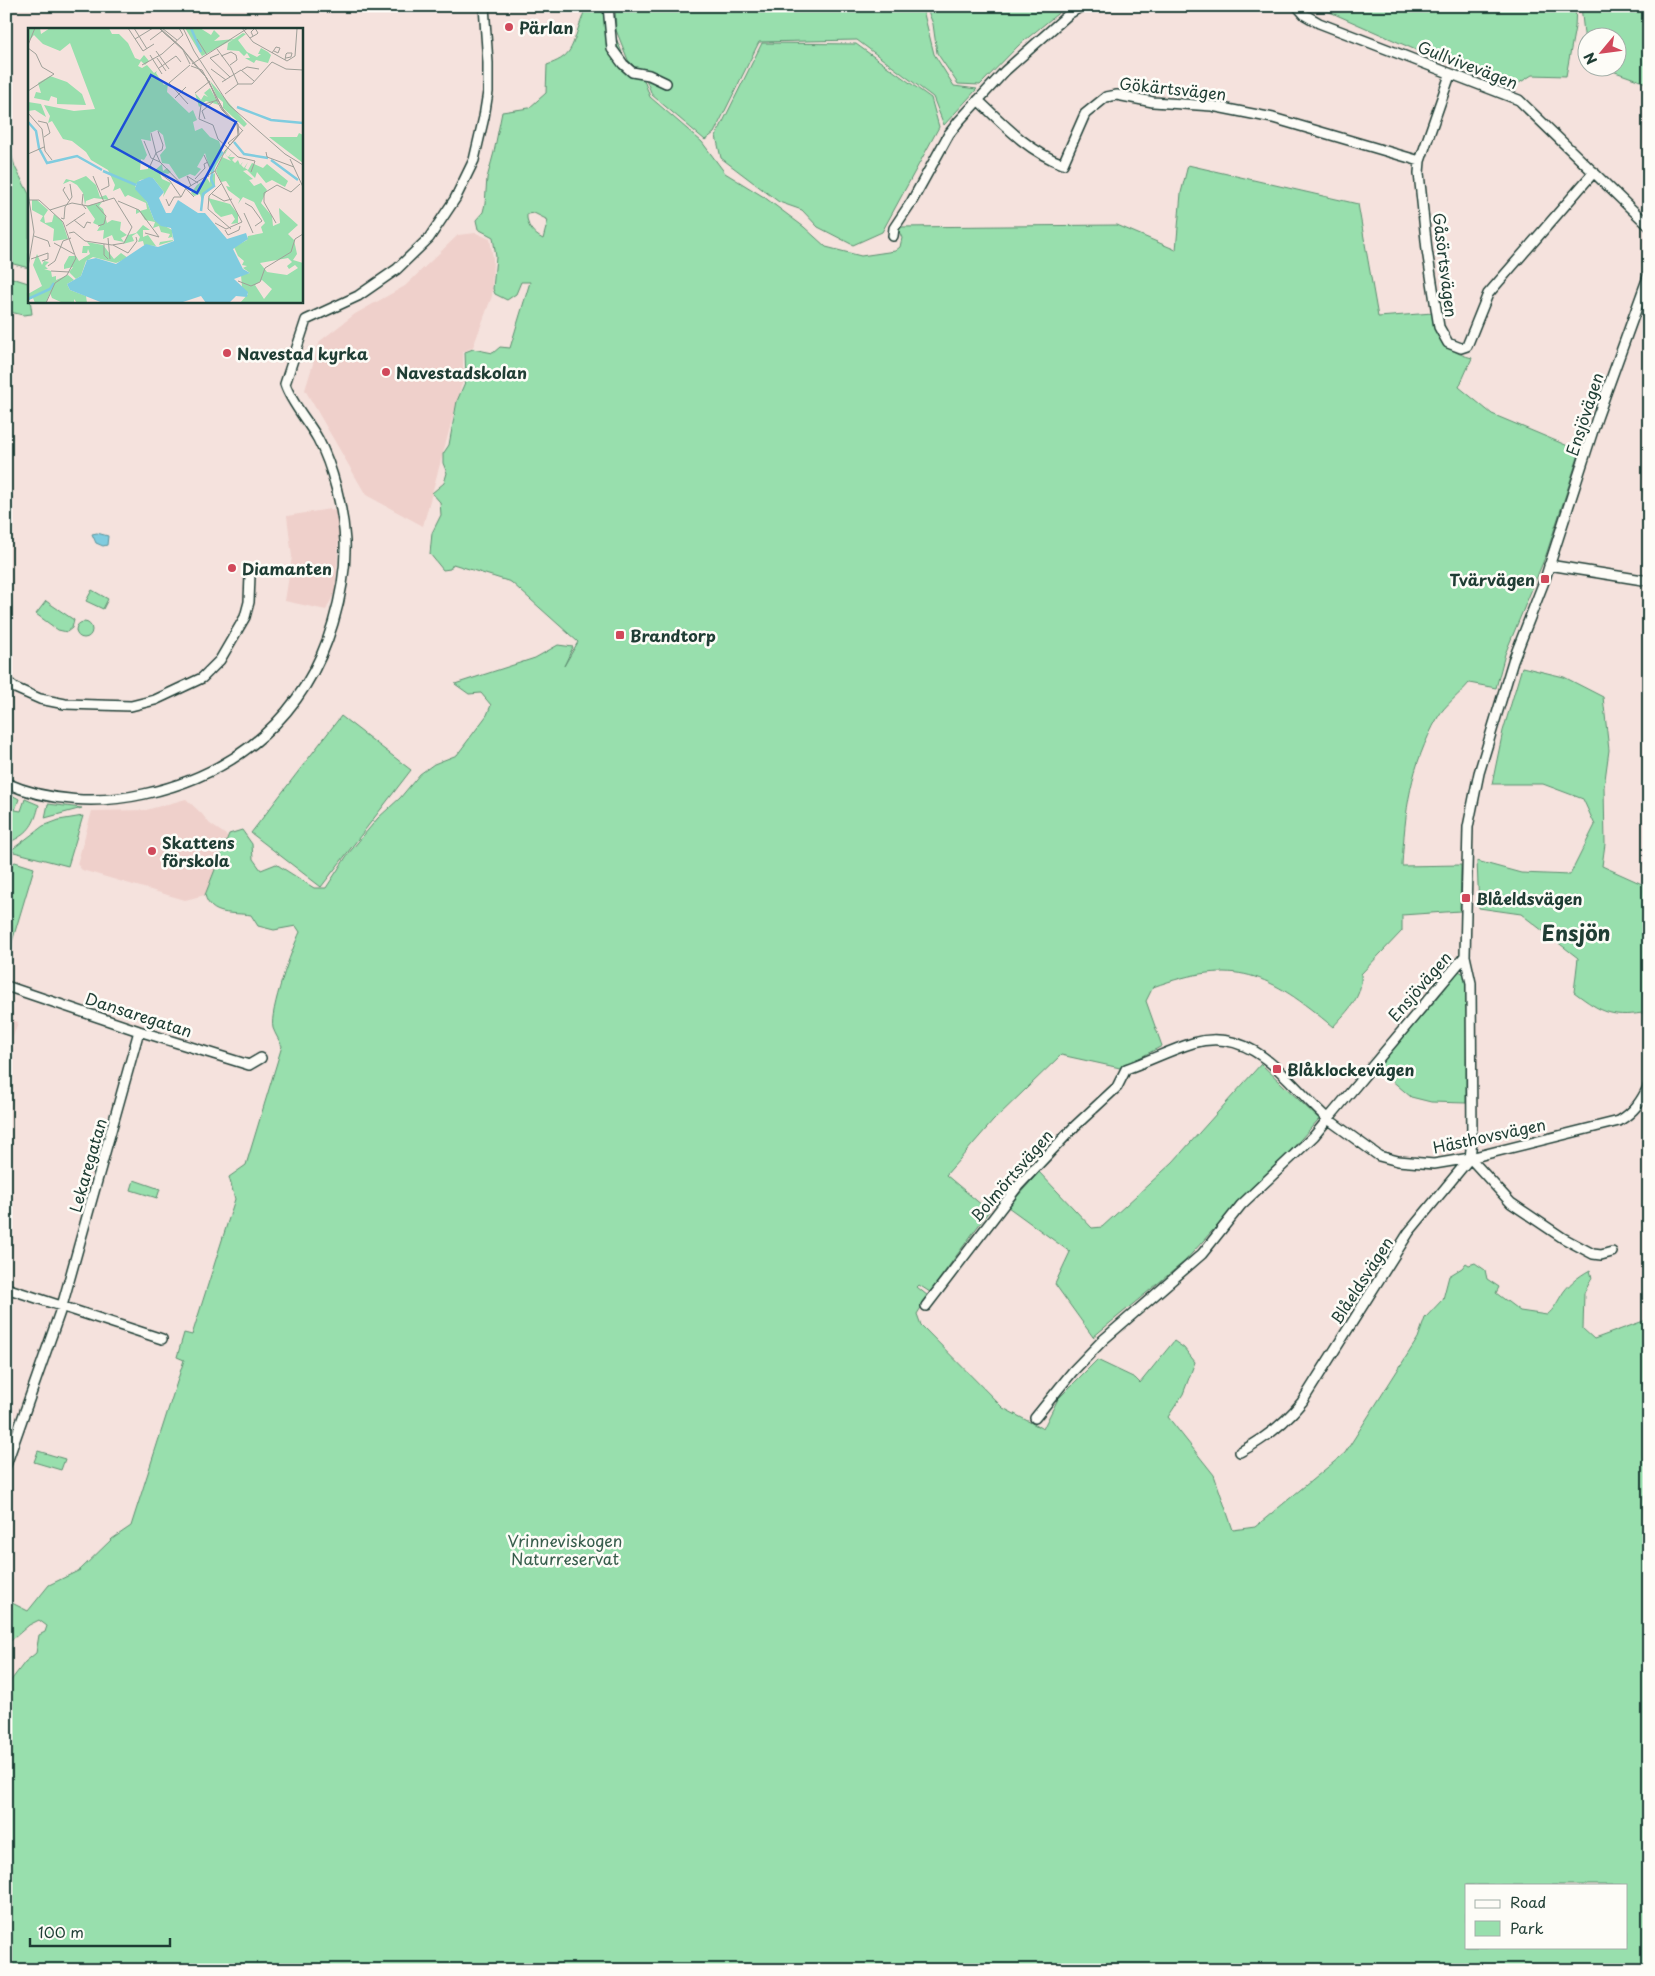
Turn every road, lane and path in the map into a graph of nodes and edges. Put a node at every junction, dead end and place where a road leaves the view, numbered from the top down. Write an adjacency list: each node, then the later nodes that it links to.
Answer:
1 (484, 6): 17 (street)
2 (608, 6): 6 (street)
3 (1082, 6): 7 (street)
4 (1297, 6): 5 (street, Gullvivevägen)
5 (1450, 75): 8 (street, Gåsörtsvägen); 9 (street, Gullvivevägen)
6 (666, 83)
7 (978, 100): 8 (street, Gökärtsvägen); 11 (street)
8 (1420, 161): 9 (street, Gåsörtsvägen)
9 (1594, 172): 10 (street, Gullvivevägen)
10 (1649, 226)
11 (893, 236)
12 (1649, 274): 13 (street, Ensjövägen)
13 (1549, 565): 15 (street); 18 (street, Ensjövägen)
14 (250, 576): 16 (street)
15 (1649, 581)
16 (6, 682)
17 (6, 782)
18 (1465, 956): 23 (street, Ensjövägen); 24 (street)
19 (6, 986): 20 (street, Dansaregatan)
20 (139, 1031): 21 (street, Dansaregatan); 27 (street, Lekaregatan)
21 (261, 1058)
22 (1649, 1085): 24 (street, Hästhovsvägen)
23 (1328, 1119): 24 (street, Hästhovsvägen); 28 (street, Bolmörtsvägen); 30 (street)
24 (1470, 1158): 25 (street); 31 (street, Blåeldsvägen)
25 (1612, 1252)
26 (6, 1288): 27 (street)
27 (62, 1306): 29 (street); 32 (street, Lekaregatan)
28 (926, 1306)
29 (162, 1339)
30 (1035, 1418)
31 (1240, 1452)
32 (6, 1465)

